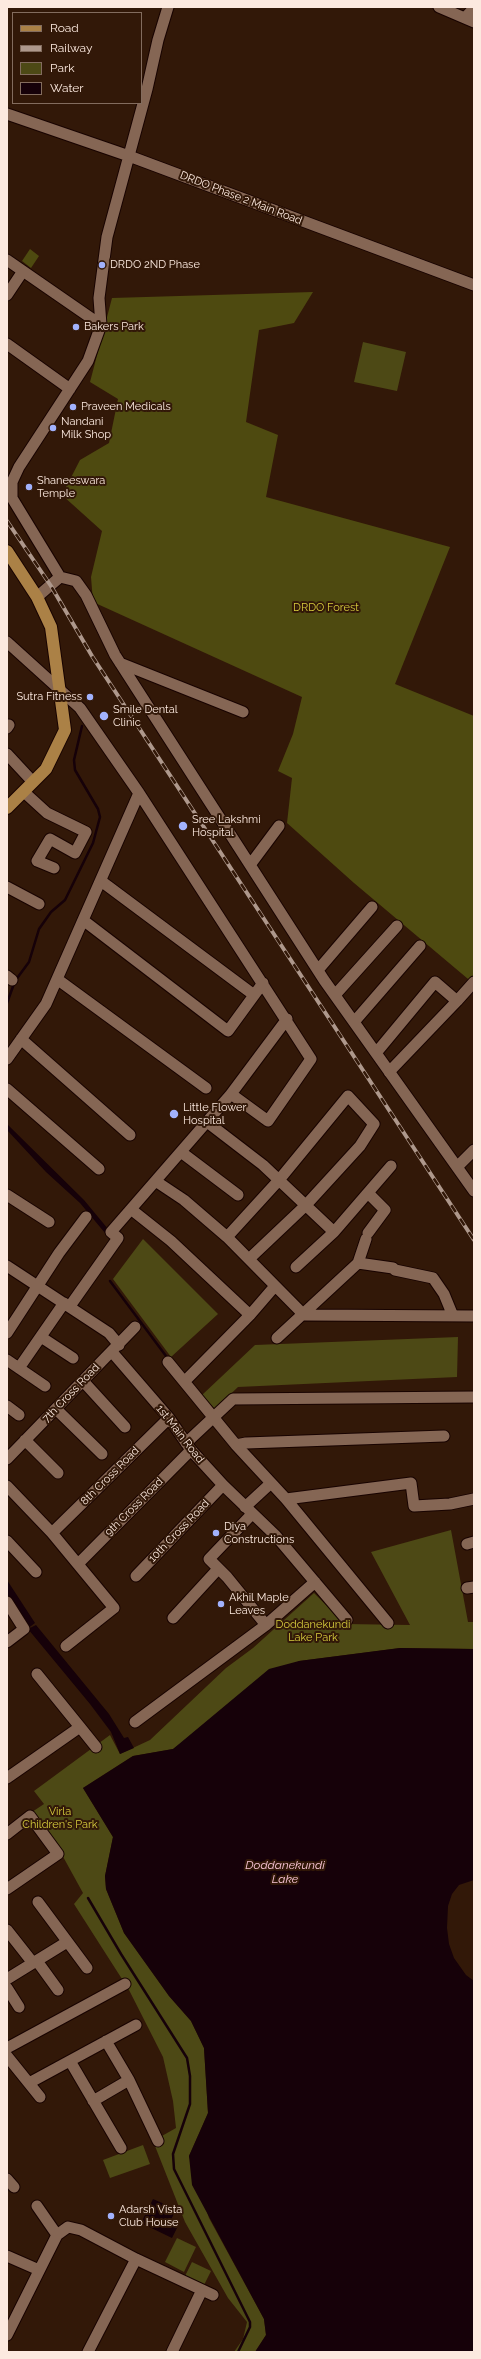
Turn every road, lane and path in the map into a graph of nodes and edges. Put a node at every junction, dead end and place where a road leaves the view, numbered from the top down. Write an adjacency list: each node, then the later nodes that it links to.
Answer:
1 (168, 7): 6 (street)
2 (439, 7): 4 (street)
3 (474, 8): 4 (street)
4 (470, 20)
5 (7, 114): 6 (street, DRDO Phase 2 Main Road)
6 (129, 156): 9 (street, DRDO Phase 2 Main Road); 11 (street)
7 (7, 260): 8 (street)
8 (23, 271): 10 (street); 11 (street)
9 (474, 285)
10 (7, 295)
11 (101, 324): 13 (street)
12 (7, 344): 13 (street)
13 (70, 389): 15 (street)
14 (7, 551): 16 (main road)
15 (60, 577): 16 (street); 18 (street)
16 (37, 596): 19 (main road)
17 (7, 642): 19 (street)
18 (120, 663): 20 (street); 27 (street)
19 (58, 688): 22 (main road); 24 (street)
20 (243, 712)
21 (7, 754): 22 (street)
22 (33, 782): 23 (main road)
23 (24, 792): 25 (main road); 28 (street)
24 (139, 793): 29 (street); 39 (street)
25 (7, 808)
26 (279, 826): 27 (street)
27 (250, 865): 36 (street)
28 (54, 868)
29 (101, 880): 33 (street); 40 (street)
30 (7, 887): 31 (street)
31 (39, 904)
32 (372, 907): 36 (street)
33 (83, 920): 37 (street); 40 (street)
34 (397, 926): 41 (street)
35 (420, 946): 44 (street)
36 (318, 970): 41 (street)
37 (57, 979): 45 (street); 49 (street)
38 (474, 982): 42 (street)
39 (263, 983): 40 (street); 43 (street)
40 (254, 995)
41 (335, 995): 44 (street)
42 (457, 1001): 46 (street); 48 (street)
43 (287, 1019): 51 (street); 51 (street)
44 (354, 1022): 46 (street)
45 (21, 1039): 47 (street); 53 (street)
46 (376, 1053): 48 (street)
47 (7, 1059)
48 (389, 1072): 57 (street)
49 (206, 1088)
50 (7, 1089): 58 (street)
51 (231, 1094): 52 (street)
52 (207, 1122): 55 (street); 59 (street)
53 (130, 1135)
54 (474, 1150): 57 (street)
55 (181, 1152): 60 (street); 64 (street)
56 (391, 1166): 62 (street)
57 (457, 1167): 61 (street)
58 (99, 1169)
59 (279, 1180): 65 (street); 65 (street); 70 (street)
60 (157, 1182): 66 (street); 70 (street)
61 (474, 1191)
62 (368, 1193): 69 (street); 74 (street)
63 (7, 1195): 68 (street)
64 (238, 1195)
65 (306, 1205): 69 (street); 71 (street)
66 (132, 1210): 77 (street); 79 (street)
67 (86, 1217): 75 (street)
68 (49, 1222)
69 (334, 1232): 73 (street)
70 (227, 1237): 71 (street)
71 (250, 1259): 76 (street)
72 (7, 1266): 75 (street)
73 (296, 1266)
74 (355, 1266): 78 (street); 80 (street)
75 (37, 1286): 77 (street); 83 (street)
76 (275, 1286): 78 (street); 79 (street)
77 (67, 1304): 84 (street); 86 (street, 1st Main Road)
78 (304, 1315): 80 (street); 85 (street)
79 (250, 1316): 92 (street)
80 (453, 1316): 81 (street)
81 (474, 1316)
82 (135, 1327): 86 (street, 7th Cross Road)
83 (7, 1333)
84 (41, 1337): 87 (street); 90 (street)
85 (277, 1338)
86 (115, 1348): 91 (street, 7th Cross Road); 99 (street, 1st Main Road)
87 (73, 1358)
88 (7, 1360): 90 (street)
89 (168, 1362): 92 (street)
90 (19, 1368): 93 (street)
91 (83, 1381): 96 (street, 7th Cross Road); 100 (street)
92 (185, 1381): 98 (street)
93 (45, 1386)
94 (474, 1397): 98 (street, 9th Cross Road)
95 (7, 1406): 97 (street)
96 (56, 1408): 102 (street, 7th Cross Road); 105 (street)
97 (19, 1414)
98 (213, 1416): 103 (street); 104 (street, 9th Cross Road)
99 (169, 1418): 104 (street, 1st Main Road); 114 (street, 8th Cross Road)
100 (125, 1427)
101 (444, 1436): 103 (street)
102 (25, 1440): 106 (street, 7th Cross Road); 107 (street)
103 (236, 1445): 108 (street)
104 (189, 1447): 109 (street, 1st Main Road); 116 (street, 9th Cross Road)
105 (102, 1454)
106 (7, 1459)
107 (58, 1474)
108 (271, 1483): 111 (street); 113 (street)
109 (223, 1485): 113 (street, 1st Main Road); 119 (street, 10th Cross Road)
110 (7, 1486): 114 (street)
111 (286, 1499): 112 (street); 124 (street)
112 (474, 1499)
113 (248, 1510): 117 (street); 120 (street, 1st Main Road)
114 (52, 1533): 116 (street)
115 (7, 1541): 118 (street)
116 (78, 1564): 127 (street)
117 (218, 1569): 122 (street); 125 (street)
118 (36, 1572)
119 (136, 1576)
120 (315, 1582): 123 (street, 1st Main Road); 125 (street)
121 (7, 1602): 126 (street)
122 (173, 1618)
123 (346, 1620)
124 (388, 1622)
125 (266, 1625): 129 (street)
126 (7, 1642)
127 (66, 1646)
128 (37, 1674): 130 (street)
129 (135, 1722)
130 (80, 1727): 131 (street); 132 (street)
131 (96, 1747)
132 (7, 1778)
133 (7, 1834): 134 (street)
134 (7, 1889)
135 (38, 1902): 137 (street)
136 (7, 1930): 138 (street)
137 (67, 1942): 138 (street); 139 (street)
138 (35, 1962): 140 (street); 143 (street)
139 (87, 1968)
140 (7, 1978)
141 (125, 1984): 147 (street)
142 (7, 1988): 144 (street)
143 (58, 1990)
144 (19, 2007)
145 (136, 2025): 146 (street)
146 (106, 2041): 149 (street); 150 (street)
147 (7, 2048)
148 (7, 2056): 151 (street)
149 (70, 2061): 151 (street); 153 (street)
150 (129, 2080): 153 (street); 154 (street)
151 (29, 2083): 152 (street)
152 (40, 2097)
153 (93, 2100): 155 (street)
154 (158, 2141)
155 (121, 2148)
156 (37, 2206): 157 (street)
157 (57, 2235): 159 (street); 160 (street)
158 (7, 2256): 160 (street)
159 (136, 2259): 161 (street); 164 (street)
160 (39, 2270): 163 (street)
161 (202, 2290): 162 (street); 165 (street)
162 (213, 2294)
163 (7, 2335)
164 (88, 2352)
165 (172, 2352)

